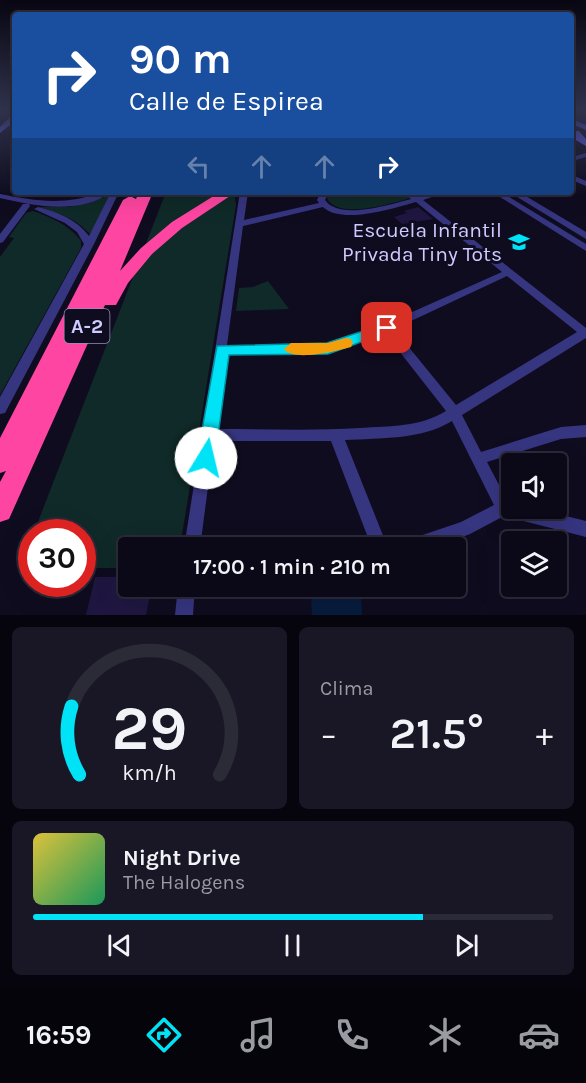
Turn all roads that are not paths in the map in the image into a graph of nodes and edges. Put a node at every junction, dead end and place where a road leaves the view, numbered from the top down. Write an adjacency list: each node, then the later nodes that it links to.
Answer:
1 (100, 195): 12 (street)
2 (114, 195): 19 (street)
3 (127, 195): 15 (highway)
4 (132, 195): 15 (highway, A-2)
5 (145, 195): 30 (highway, A-2)
6 (237, 195): 30 (highway)
7 (241, 195): 16 (street)
8 (324, 195): 13 (street)
9 (412, 195): 13 (street); 21 (street)
10 (501, 195): 20 (street)
11 (518, 195): 17 (street)
12 (0, 198): 14 (street)
13 (324, 204): 16 (street)
14 (26, 206): 18 (street); 19 (street)
15 (124, 213): 32 (highway, A-2)
16 (239, 224): 24 (street)
17 (586, 236)
18 (0, 240)
19 (89, 244): 25 (street)
20 (586, 248)
21 (509, 272): 22 (street); 23 (street)
22 (387, 328): 24 (street); 26 (street)
23 (586, 333): 26 (street)
24 (222, 349): 28 (street)
25 (0, 409)
26 (454, 412): 29 (street); 31 (street)
27 (586, 431): 31 (street)
28 (210, 435): 29 (street); 39 (street)
29 (336, 435): 40 (street)
30 (24, 458): 33 (highway, A-2)
31 (478, 459): 34 (street)
32 (0, 462)
33 (5, 498): 36 (highway, A-2)
34 (501, 504)
35 (501, 509): 41 (street)
36 (0, 517)
37 (546, 519): 38 (street)
38 (586, 529)
39 (194, 537)
40 (376, 537)
41 (440, 537)
42 (186, 597): 43 (street)
43 (184, 615)

